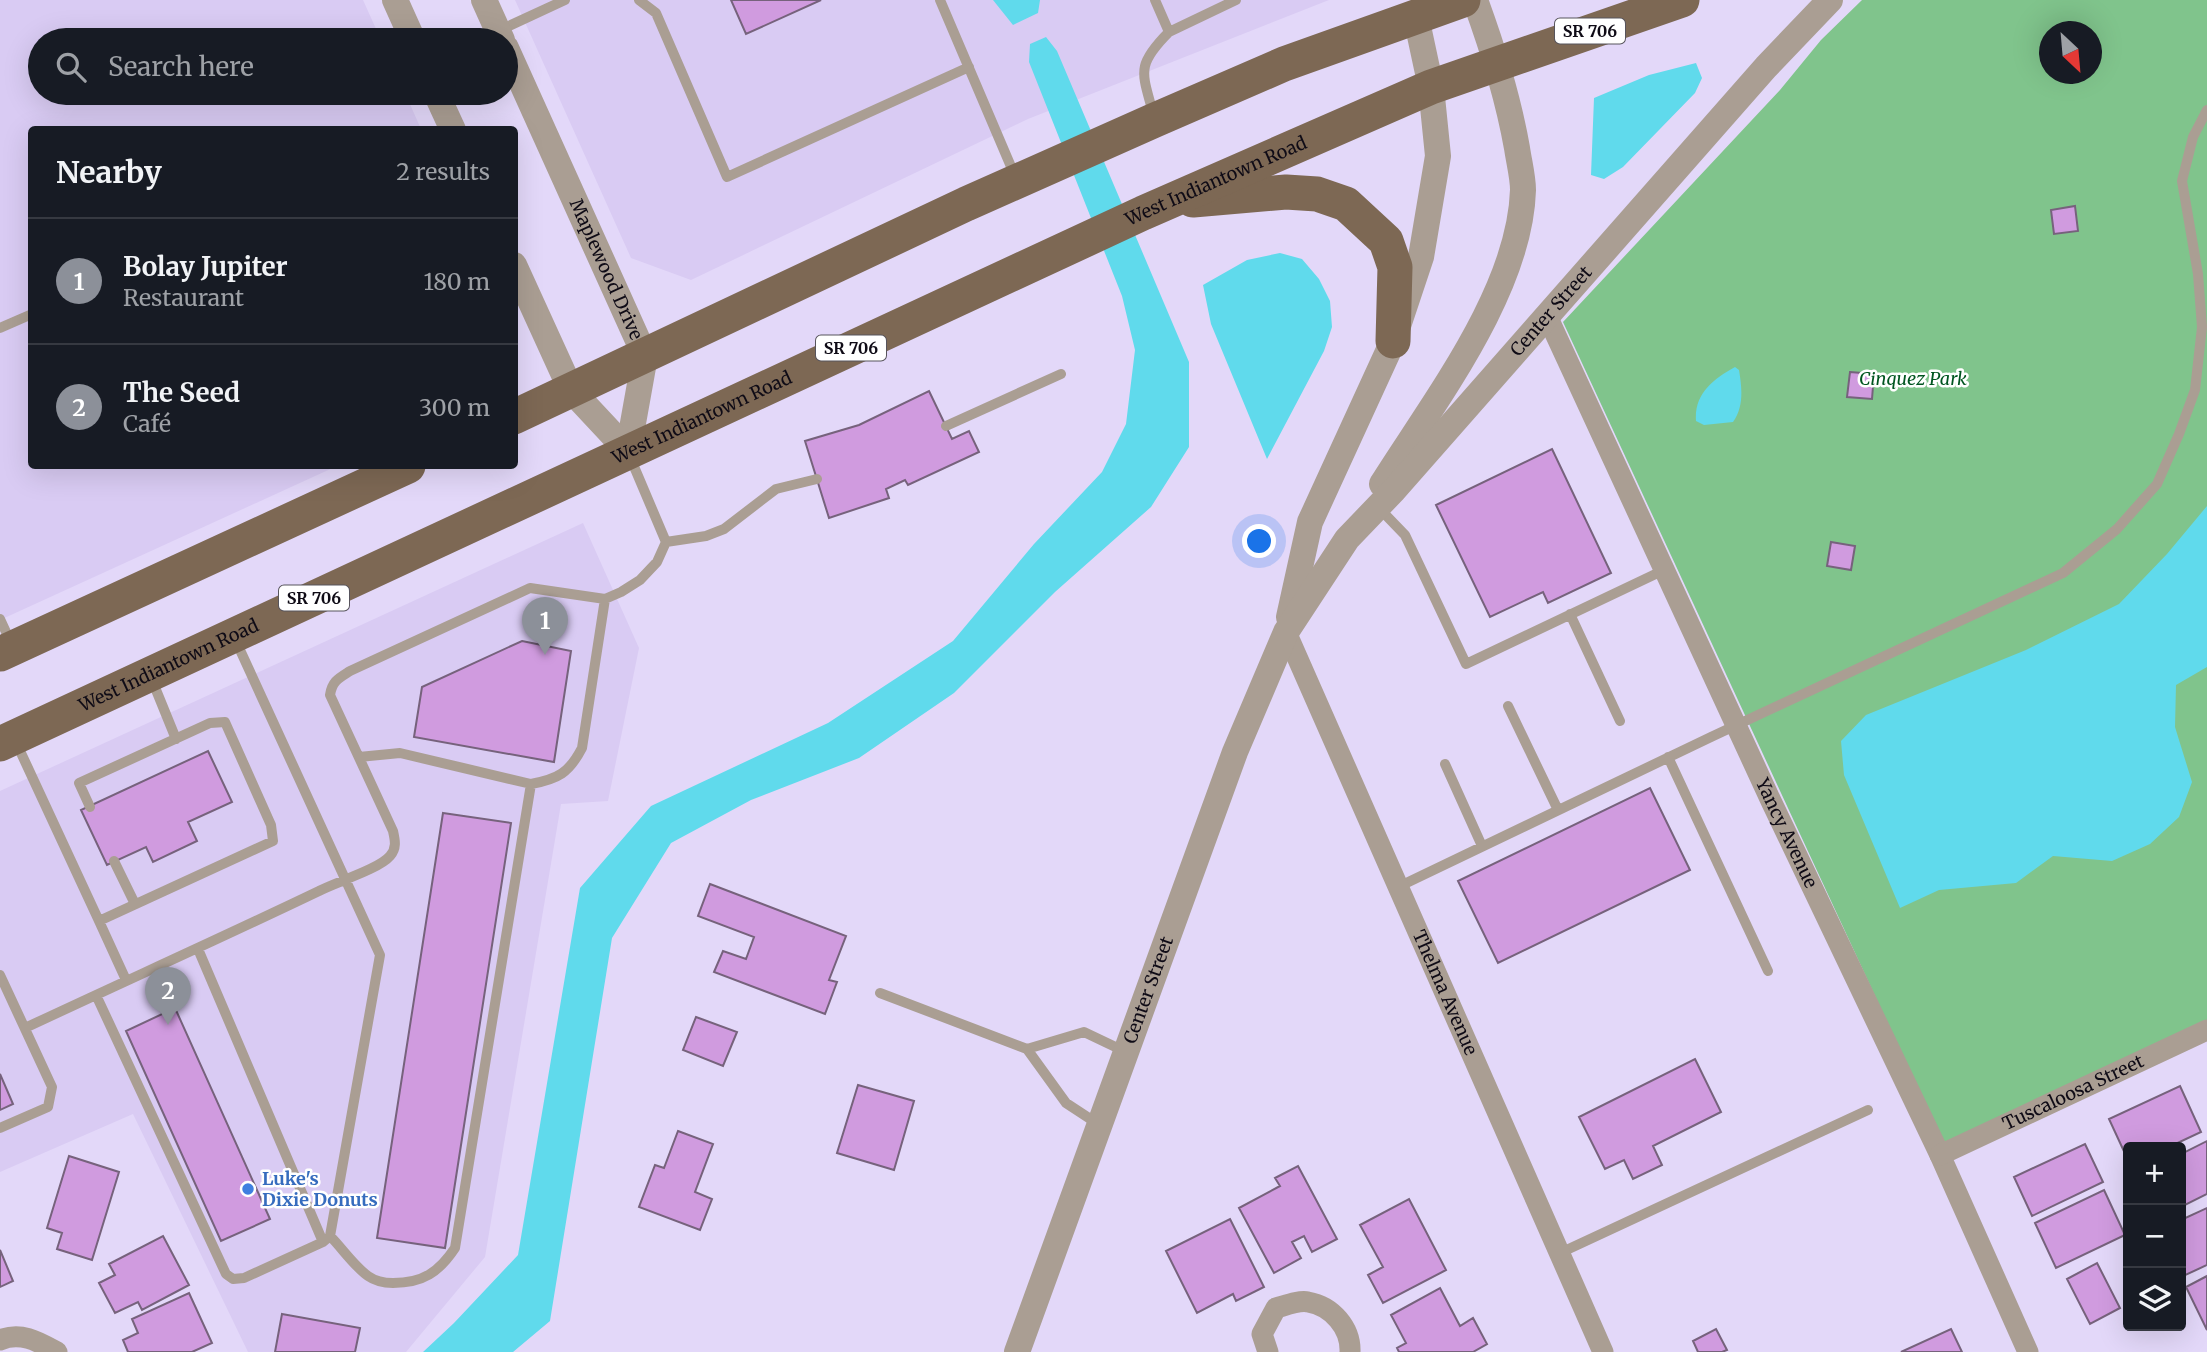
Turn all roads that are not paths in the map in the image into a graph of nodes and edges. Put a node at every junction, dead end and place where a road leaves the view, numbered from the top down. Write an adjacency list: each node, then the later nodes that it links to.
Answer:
1 (395, 0): 13 (street)
2 (484, 0): 14 (street, Maplewood Drive)
3 (565, 0): 15 (lane)
4 (639, 0): 18 (lane)
5 (940, 0): 18 (lane)
6 (1155, 0): 16 (lane)
7 (1236, 0): 16 (lane)
8 (1463, 0): 12 (main road)
9 (1475, 0): 17 (street)
10 (1682, 0): 17 (main road, West Indiantown Road / SR 706)
11 (1830, 0): 30 (street, Center Street)
12 (1413, 8): 20 (street, Center Street); 23 (main road)
13 (408, 28)
14 (497, 28)
15 (518, 29)
16 (1169, 32): 23 (lane)
17 (1498, 62): 20 (main road, West Indiantown Road / SR 706); 42 (street)
18 (969, 67): 25 (lane)
19 (518, 74): 33 (street, Maplewood Drive)
20 (1431, 87): 26 (main road, West Indiantown Road / SR 706); 32 (street, Center Street)
21 (440, 105): 24 (street)
22 (2207, 110): 27 (lane)
23 (1156, 120): 25 (main road)
24 (447, 126)
25 (1031, 176): 33 (main road)
26 (1157, 207): 32 (main road); 38 (main road, West Indiantown Road / SR 706)
27 (2202, 273): 53 (lane)
28 (518, 274): 35 (street)
29 (28, 316): 31 (lane)
30 (1547, 316): 41 (street, Center Street); 44 (street, Yancy Avenue)
31 (0, 328)
32 (1393, 341): 47 (street, Center Street)
33 (645, 356): 35 (main road); 38 (street, Maplewood Drive)
34 (1061, 374): 37 (lane)
35 (571, 390): 36 (main road); 38 (street)
36 (518, 414)
37 (946, 426)
38 (628, 451): 43 (lane); 48 (main road, West Indiantown Road / SR 706)
39 (401, 469): 49 (main road)
40 (817, 479): 43 (lane)
41 (1378, 507): 42 (street, Center Street); 46 (lane)
42 (1347, 539): 47 (street, Center Street)
43 (666, 542): 45 (lane)
44 (1664, 570): 46 (lane); 53 (street, Yancy Avenue)
45 (605, 599): 56 (lane); 59 (lane)
46 (1570, 614): 52 (lane)
47 (1286, 632): 65 (street, Thelma Avenue); 77 (street, Center Street)
48 (233, 635): 50 (main road, West Indiantown Road / SR 706); 64 (lane)
49 (4, 640)
50 (149, 674): 54 (lane); 55 (main road, West Indiantown Road / SR 706)
51 (1508, 706): 61 (lane)
52 (1620, 721)
53 (1736, 725): 57 (lane); 81 (street, Yancy Avenue)
54 (176, 739): 60 (lane); 66 (lane)
55 (7, 741): 67 (lane)
56 (359, 757): 59 (lane); 64 (lane)
57 (1668, 757): 61 (lane); 69 (lane)
58 (1444, 764): 62 (lane)
59 (531, 784): 82 (lane)
60 (90, 807)
61 (1558, 810): 62 (lane)
62 (1482, 846): 65 (lane)
63 (114, 861): 66 (lane)
64 (346, 877): 68 (lane); 82 (lane)
65 (1398, 887): 83 (street, Thelma Avenue)
66 (135, 904): 67 (lane)
67 (99, 921): 71 (lane)
68 (198, 949): 71 (lane); 82 (lane)
69 (1768, 971)
70 (0, 975): 74 (lane)
71 (126, 980): 73 (lane)
72 (880, 993): 76 (lane)
73 (96, 995): 74 (lane); 82 (lane)
74 (24, 1028): 80 (lane)
75 (2207, 1030): 81 (street, Tuscaloosa Street)
76 (1027, 1049): 77 (lane); 79 (lane)
77 (1125, 1052): 79 (street, Center Street)
78 (1868, 1110): 83 (lane)
79 (1099, 1125): 86 (street, Center Street)
80 (0, 1128)
81 (1940, 1155): 90 (street, Yancy Avenue)
82 (327, 1239)
83 (1560, 1253): 89 (street, Thelma Avenue)
84 (0, 1339): 85 (street)
85 (57, 1352)
86 (1017, 1352)
87 (1268, 1352): 88 (street)
88 (1350, 1352)
89 (1603, 1352)
90 (2028, 1352)

